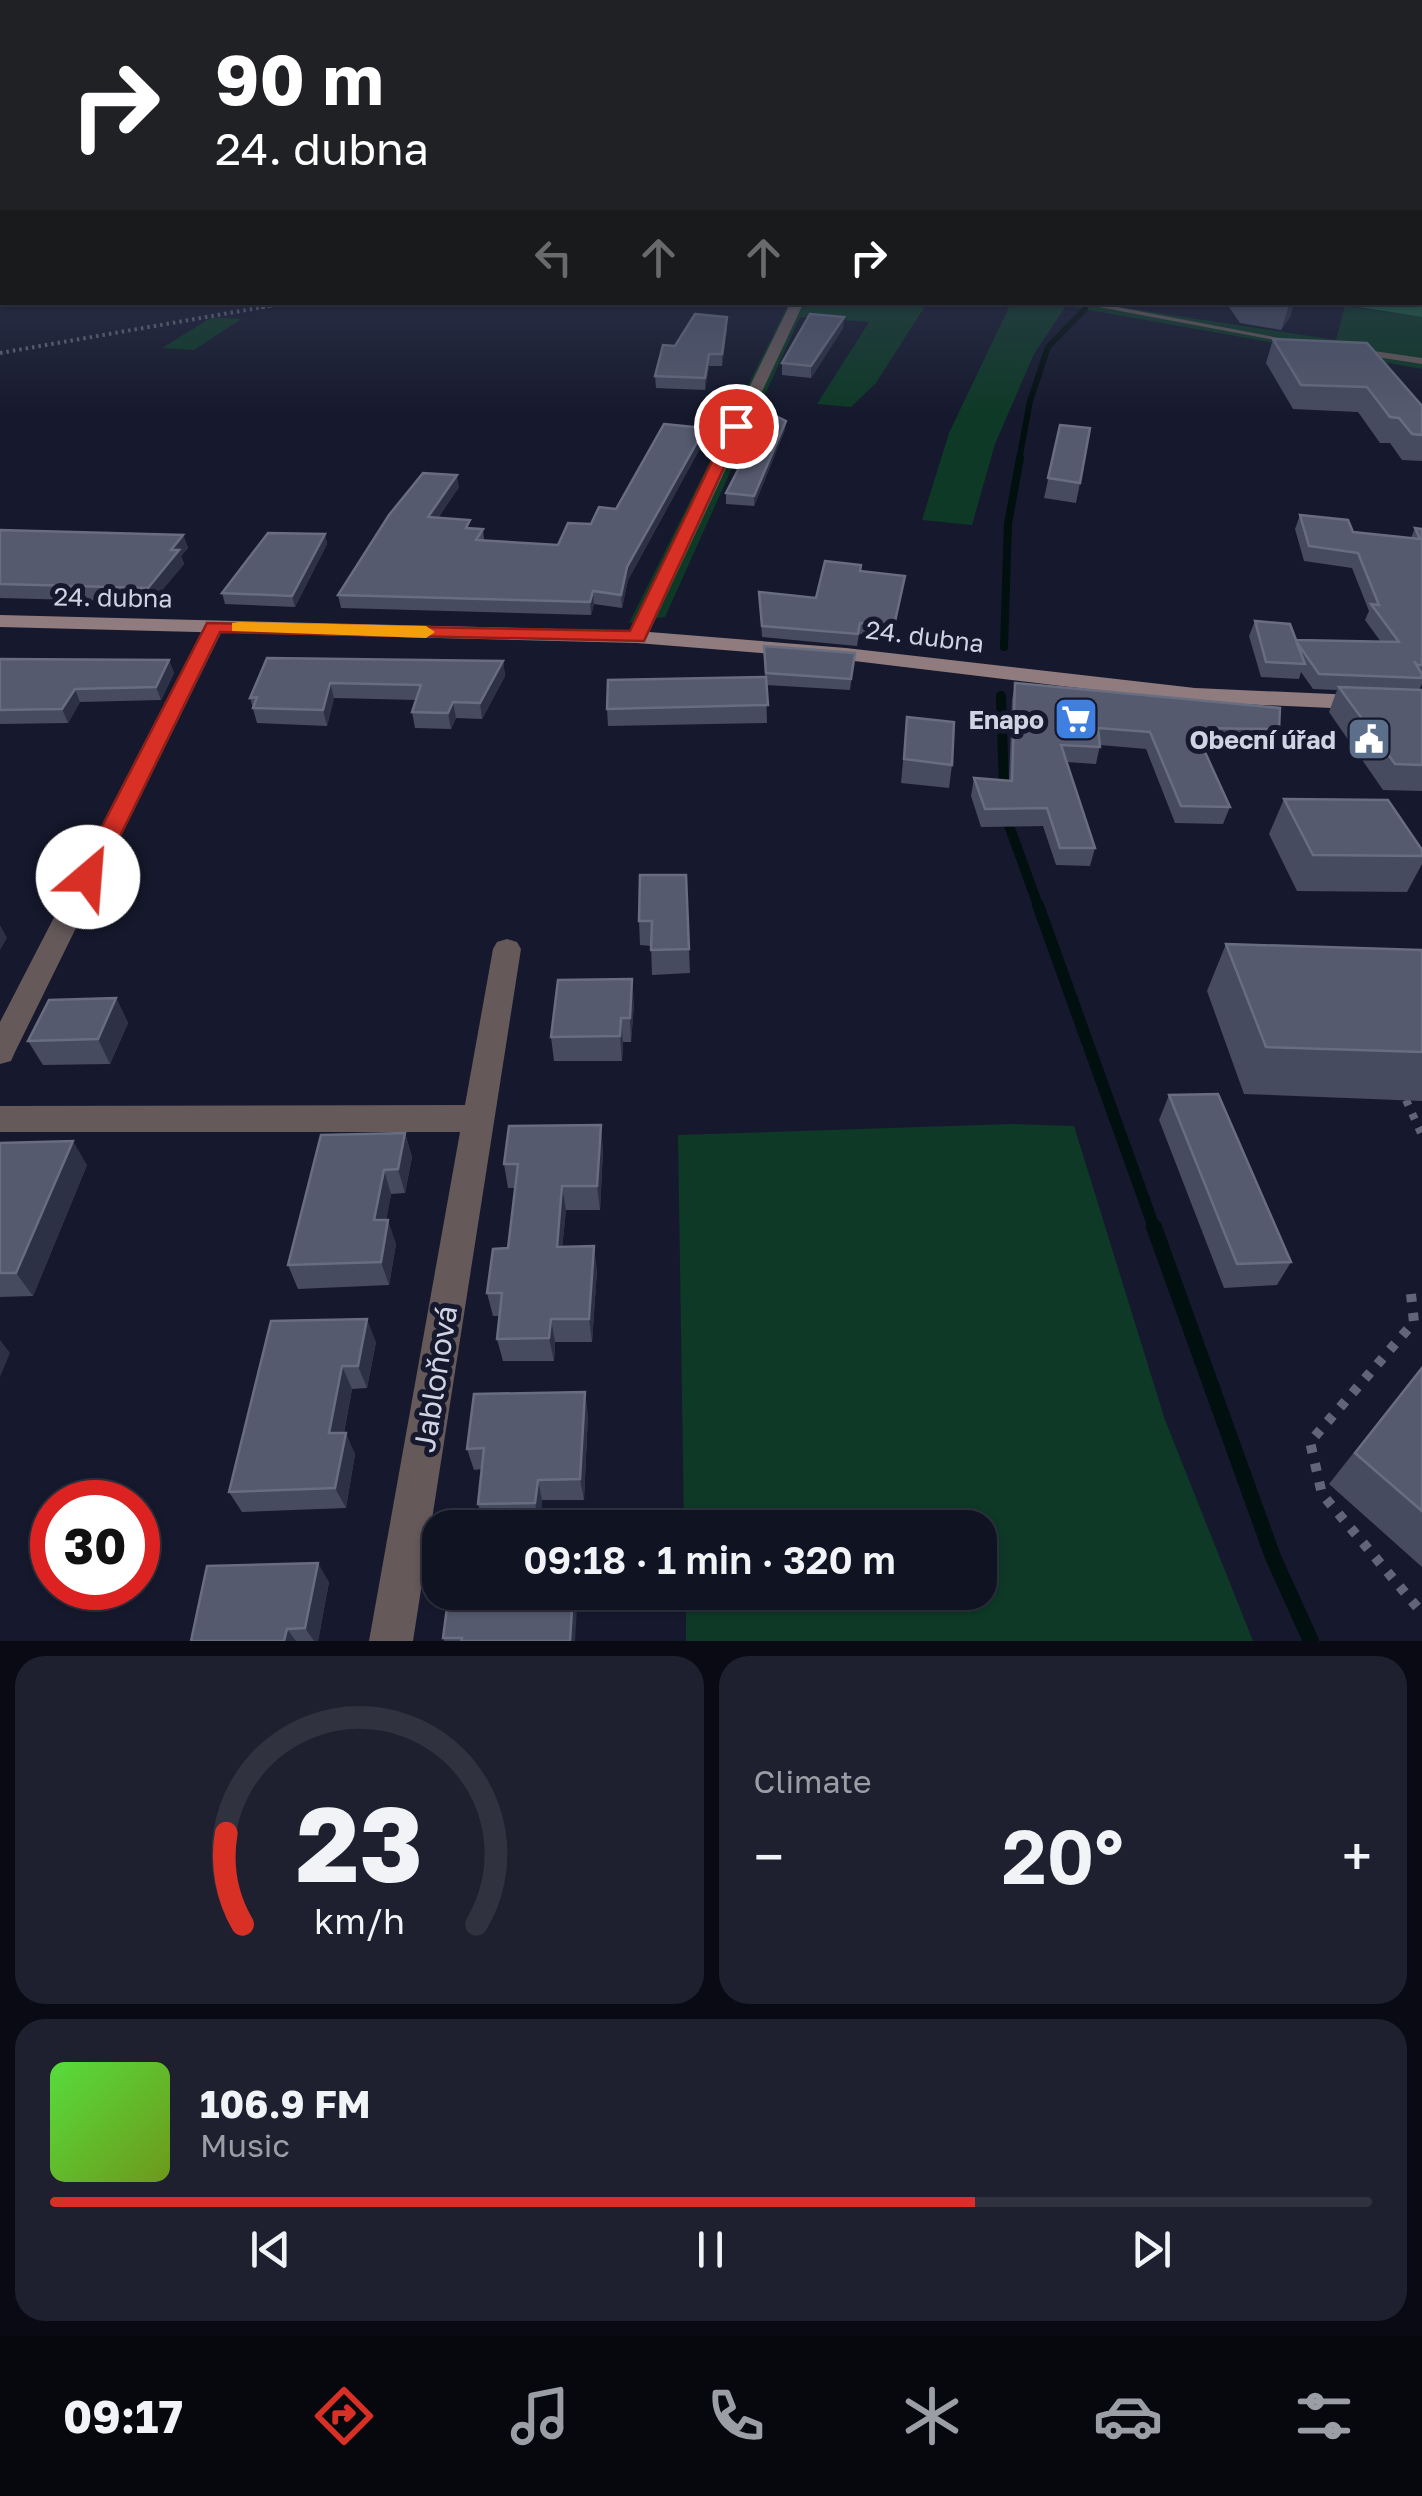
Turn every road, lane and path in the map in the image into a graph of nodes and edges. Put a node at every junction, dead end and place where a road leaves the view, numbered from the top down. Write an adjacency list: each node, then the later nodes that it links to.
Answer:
1 (276, 305): 6 (path)
2 (1092, 305): 4 (lane)
3 (794, 309): 10 (street)
4 (1310, 344)
5 (1348, 350): 7 (lane)
6 (0, 353)
7 (1422, 361)
8 (0, 621): 9 (main road, 24. dubna)
9 (214, 627): 10 (main road, 24. dubna); 13 (street)
10 (637, 637): 11 (main road, 24. dubna)
11 (1422, 705)
12 (506, 948): 16 (street, Jabloňová)
13 (9, 1016): 14 (street)
14 (0, 1052)
15 (1406, 1100): 18 (path)
16 (478, 1118): 17 (street); 21 (street, Jabloňová)
17 (0, 1119)
18 (1422, 1135)
19 (1411, 1294): 20 (path)
20 (1422, 1613)
21 (391, 1641)

